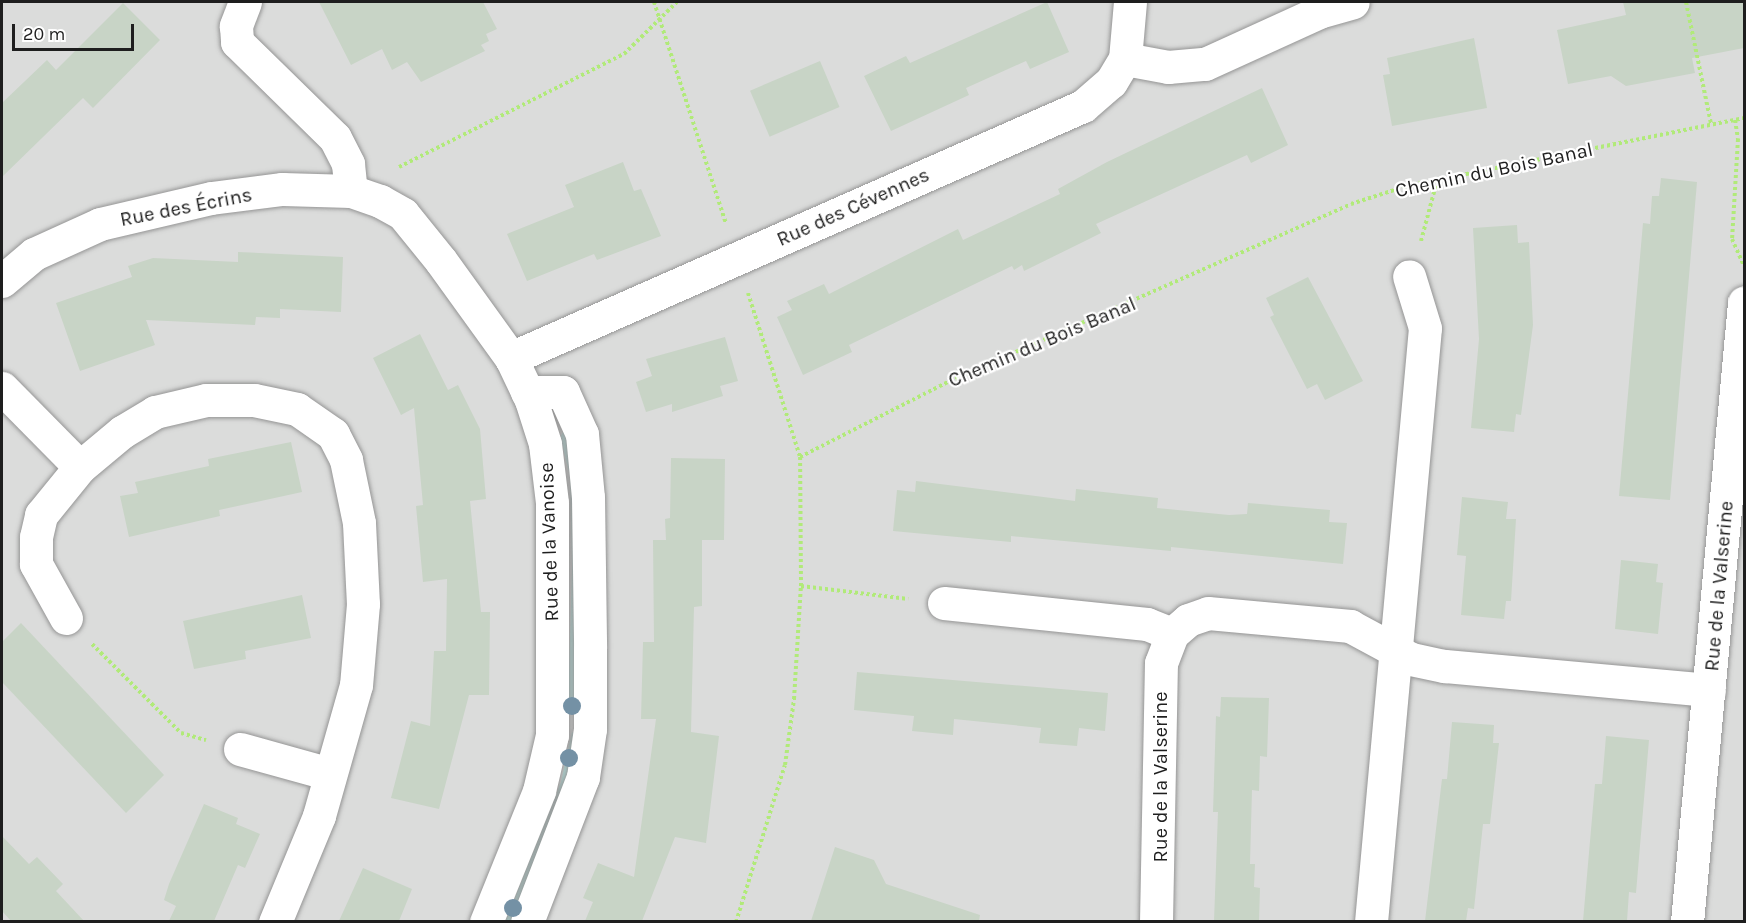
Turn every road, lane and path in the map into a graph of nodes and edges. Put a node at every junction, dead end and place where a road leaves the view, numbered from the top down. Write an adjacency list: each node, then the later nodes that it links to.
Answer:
1 (245, 2): 11 (street)
2 (677, 2): 11 (path)
3 (1130, 2): 6 (street, Rue des Cévennes)
4 (1353, 2): 6 (street)
5 (1686, 2): 9 (path)
6 (1125, 59): 16 (street, Rue des Cévennes)
7 (1744, 118): 8 (path, Chemin du Bois Banal)
8 (1735, 120): 9 (path, Chemin du Bois Banal); 12 (path)
9 (1710, 124): 10 (path, Chemin du Bois Banal)
10 (1437, 181): 13 (path); 20 (path, Chemin du Bois Banal)
11 (351, 191): 14 (street, Rue des Écrins); 16 (street, Rue de la Vanoise)
12 (1744, 268)
13 (1409, 276): 24 (street)
14 (2, 281)
15 (1744, 303): 25 (street, Rue de la Valserine)
16 (511, 358): 18 (street, Rue de la Vanoise)
17 (2, 388): 19 (street)
18 (527, 392): 29 (street, Rue de la Vanoise); 30 (street)
19 (80, 467): 22 (street); 27 (street)
20 (801, 586): 21 (path); 31 (path, Chemin du Bois Banal)
21 (944, 603): 23 (street)
22 (66, 618): 26 (path)
23 (1172, 634): 24 (street, Rue de la Valserine); 32 (street, Rue de la Valserine)
24 (1397, 653): 25 (street, Rue de la Valserine); 33 (street)
25 (1709, 690): 34 (street, Rue de la Valserine)
26 (240, 749): 27 (street)
27 (330, 774): 28 (street)
28 (275, 921)
29 (486, 921)
30 (527, 921)
31 (736, 921)
32 (1156, 921)
33 (1371, 921)
34 (1687, 921)

